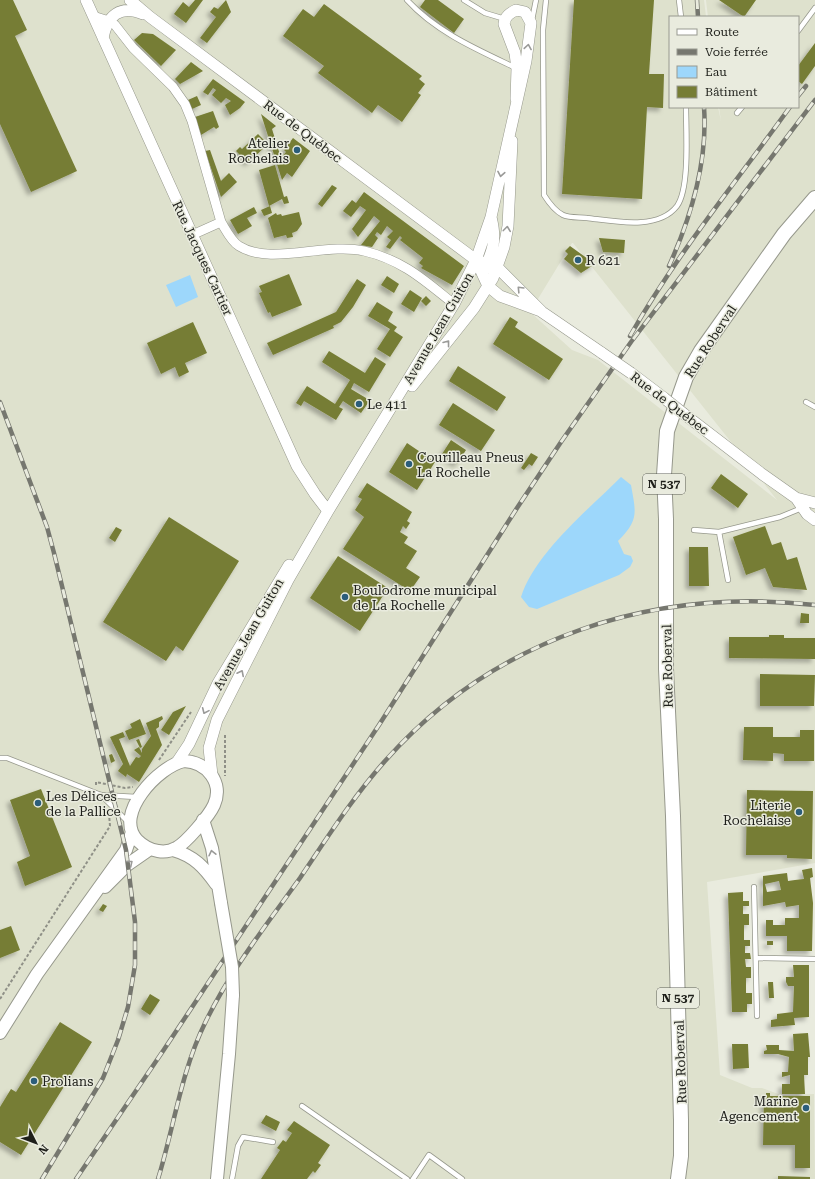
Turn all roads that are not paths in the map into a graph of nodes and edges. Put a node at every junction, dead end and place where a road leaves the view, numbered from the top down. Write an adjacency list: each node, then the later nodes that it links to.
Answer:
1 (86, 0): 9 (street, Rue Jacques Cartier)
2 (130, 0): 11 (street, Rue de Québec)
3 (407, 0): 17 (lane)
4 (464, 0): 12 (lane)
5 (546, 0): 19 (lane)
6 (679, 0): 10 (lane)
7 (535, 3): 14 (lane)
8 (815, 8): 15 (lane)
9 (93, 16): 13 (street); 16 (street, Rue Jacques Cartier)
10 (681, 16)
11 (150, 17): 13 (street); 27 (street, Rue de Québec)
12 (505, 19): 14 (street); 17 (street)
13 (109, 21): 16 (street); 25 (street)
14 (531, 23): 18 (street, one-way to 14)
15 (799, 30)
16 (103, 38): 26 (street, Rue Jacques Cartier)
17 (517, 69): 18 (street)
18 (516, 99): 22 (street)
19 (686, 108)
20 (741, 108): 21 (lane)
21 (737, 114)
22 (513, 122): 24 (street, Avenue Jean Guiton, one-way to 24); 28 (street, one-way to 22)
23 (815, 198): 69 (main road, Rue Roberval / N 537)
24 (491, 217): 27 (street, Avenue Jean Guiton); 28 (street)
25 (221, 222): 26 (street); 31 (street)
26 (192, 235): 39 (street, Rue Jacques Cartier)
27 (476, 260): 28 (street, Rue de Québec); 29 (street, Rue de Québec); 31 (street, Avenue Jean Guiton)
28 (492, 265): 29 (street); 30 (street, Avenue Jean Guiton); 32 (street, Rue de Québec, one-way to 28)
29 (482, 275): 30 (street, Rue de Québec)
30 (488, 286): 32 (street, Rue de Québec); 35 (street, Avenue Jean Guiton, one-way to 30)
31 (454, 304): 35 (street, Avenue Jean Guiton)
32 (542, 312): 36 (street, Rue de Québec, bridge)
33 (806, 402): 34 (lane)
34 (815, 407)
35 (387, 416): 39 (street, Avenue Jean Guiton)
36 (796, 498): 37 (street, Rue de Québec); 38 (street, Rue de Québec)
37 (815, 503)
38 (803, 508): 40 (street, Rue de Québec); 42 (lane)
39 (328, 511): 44 (street, Avenue Jean Guiton); 45 (street, Avenue Jean Guiton)
40 (815, 520)
41 (694, 530): 42 (lane)
42 (719, 532): 43 (lane)
43 (728, 580)
44 (245, 638): 45 (street); 47 (street, Avenue Jean Guiton, one-way to 47)
45 (256, 643): 48 (street, Avenue Jean Guiton, one-way to 45)
46 (0, 758): 49 (lane)
47 (177, 762): 48 (main road); 50 (main road)
48 (212, 775): 51 (main road)
49 (101, 795): 50 (lane); 52 (lane)
50 (139, 798): 52 (main road)
51 (203, 820): 54 (main road); 55 (main road, one-way to 51)
52 (131, 828): 53 (main road); 57 (main road)
53 (150, 849): 54 (main road); 57 (main road, one-way to 53)
54 (173, 850): 55 (main road)
55 (218, 887): 64 (main road, bridge)
56 (754, 887): 58 (lane)
57 (81, 910): 61 (main road)
58 (756, 958): 59 (lane); 60 (lane)
59 (815, 959)
60 (757, 1016)
61 (0, 1033)
62 (302, 1106): 66 (lane)
63 (273, 1142): 65 (lane)
64 (217, 1179)
65 (232, 1179)
66 (407, 1179)
67 (413, 1179): 68 (lane)
68 (462, 1179)
69 (678, 1179)

